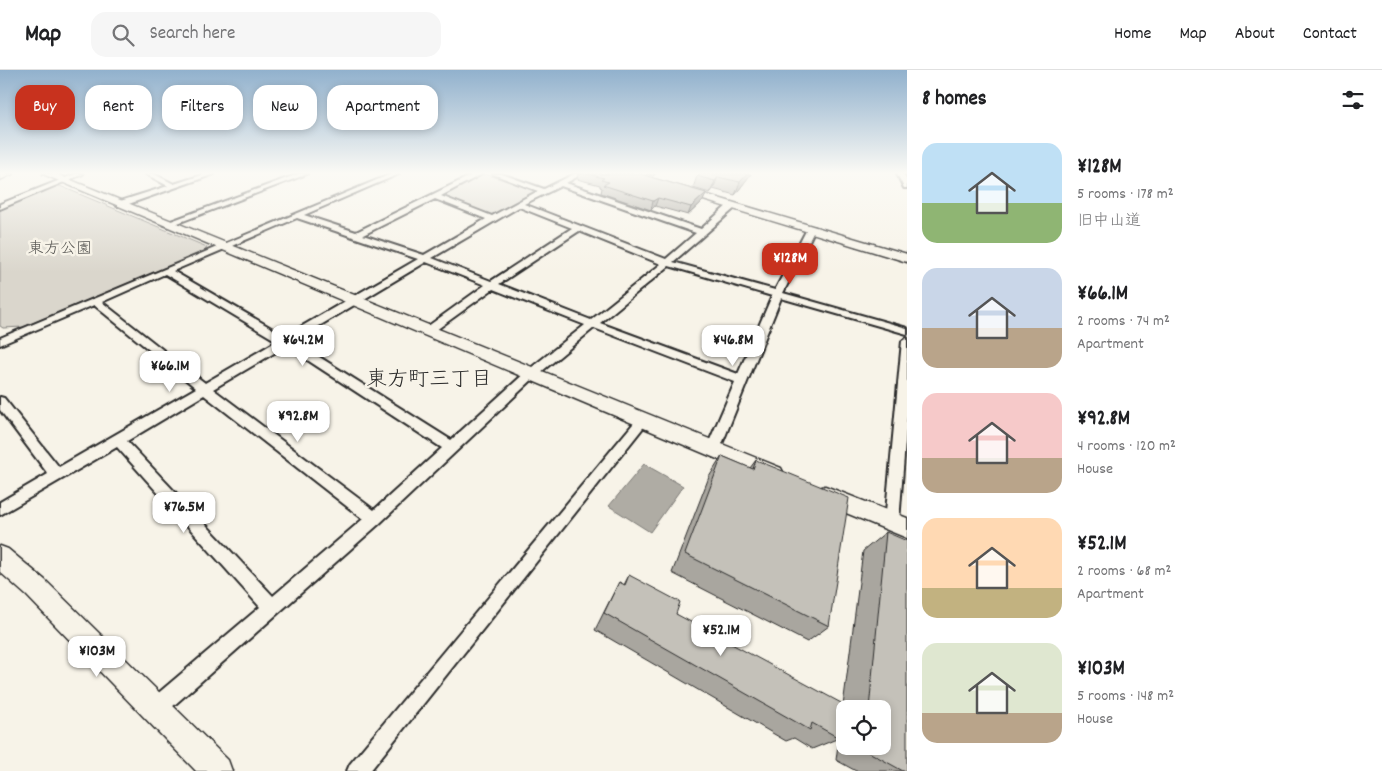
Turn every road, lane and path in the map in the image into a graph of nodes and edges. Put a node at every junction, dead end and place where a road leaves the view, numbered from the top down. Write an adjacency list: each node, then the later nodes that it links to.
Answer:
1 (127, 207): 13 (street)
2 (215, 207): 13 (street)
3 (317, 207): 11 (street)
4 (413, 207): 17 (street)
5 (461, 207): 12 (street)
6 (513, 207): 12 (street)
7 (525, 207): 14 (street)
8 (628, 207): 16 (street)
9 (731, 207): 16 (street)
10 (734, 207): 15 (street)
11 (297, 215): 17 (street); 18 (street)
12 (492, 219): 20 (street)
13 (168, 224): 18 (street)
14 (578, 228): 21 (street); 23 (street)
15 (811, 230): 19 (street); 24 (street)
16 (701, 232): 21 (street)
17 (357, 235): 20 (street)
18 (221, 246): 22 (street); 25 (street)
19 (907, 258)
20 (426, 259): 23 (street); 25 (street)
21 (667, 263): 24 (street); 27 (street)
22 (166, 271): 26 (street); 30 (street)
23 (492, 285): 27 (street); 28 (street)
24 (777, 295): 29 (street); 34 (street)
25 (354, 301): 28 (street); 30 (street)
26 (96, 302): 32 (street); 35 (street)
27 (592, 324): 33 (street); 34 (street)
28 (428, 331): 33 (street)
29 (907, 331)
30 (286, 341): 35 (street); 40 (street)
31 (907, 341): 38 (street)
32 (0, 342)
33 (531, 374): 37 (street); 40 (street)
34 (742, 380): 41 (street)
35 (205, 389): 39 (street); 46 (street)
36 (0, 400): 42 (street)
37 (642, 421): 41 (street); 52 (street)
38 (903, 432): 47 (street)
39 (118, 439): 42 (street); 49 (street)
40 (451, 447): 46 (street)
41 (713, 449): 43 (street)
42 (57, 475): 45 (street)
43 (784, 478)
44 (811, 489): 47 (street)
45 (0, 509)
46 (374, 519): 49 (street)
47 (899, 525)
48 (0, 557): 50 (street)
49 (272, 608): 50 (street)
50 (156, 708): 51 (street)
51 (217, 771)
52 (357, 771)

